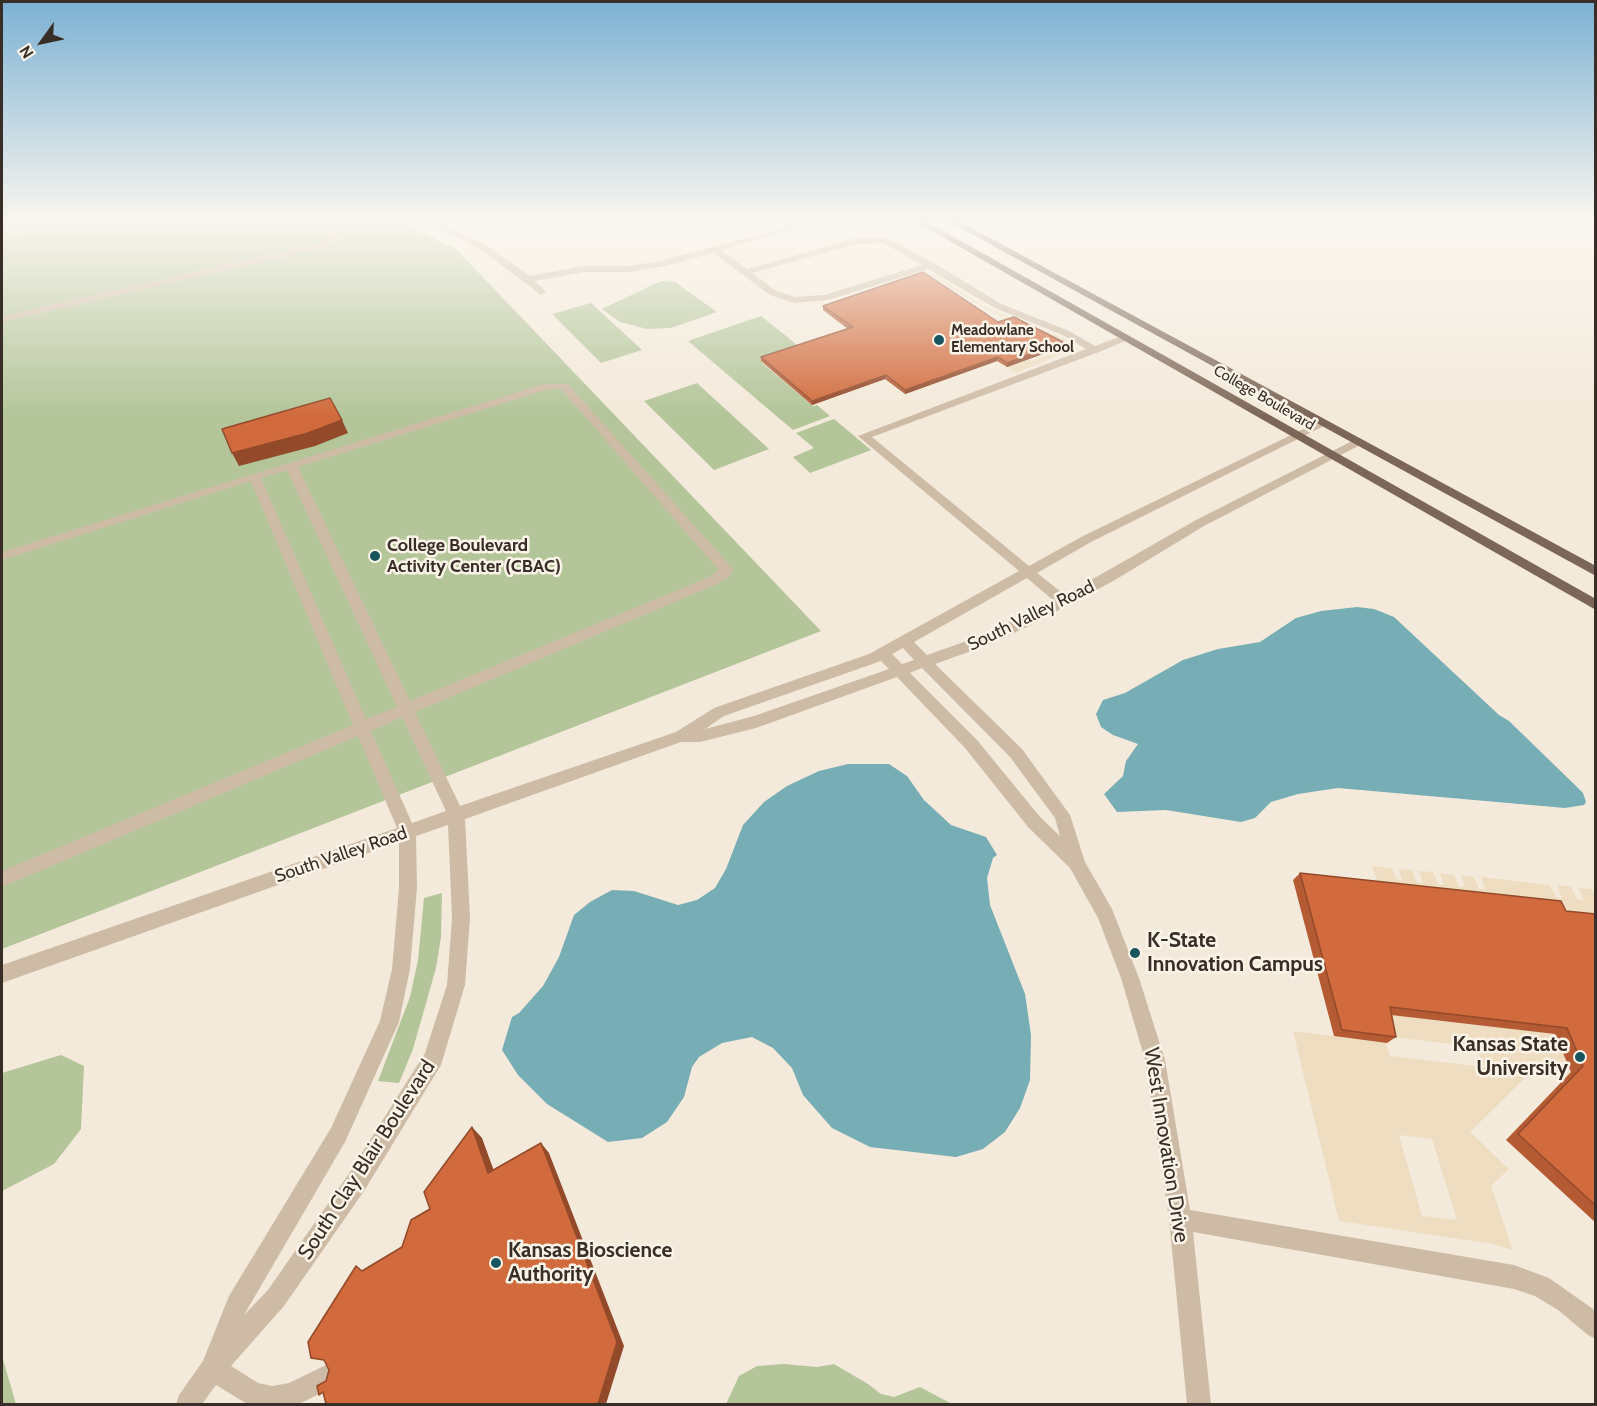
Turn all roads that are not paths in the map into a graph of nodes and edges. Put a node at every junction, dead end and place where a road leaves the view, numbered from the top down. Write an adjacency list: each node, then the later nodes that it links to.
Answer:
1 (148, 285): 9 (street)
2 (534, 285): 8 (street)
3 (762, 285): 4 (street)
4 (868, 285)
5 (963, 285): 11 (street)
6 (1031, 285): 10 (main road, College Boulevard)
7 (1069, 285): 12 (main road, College Boulevard)
8 (541, 292)
9 (2, 319)
10 (1125, 338): 11 (street); 13 (main road, College Boulevard)
11 (1095, 350): 19 (street)
12 (1324, 423): 13 (street, South Valley Road); 14 (main road, College Boulevard)
13 (1297, 436): 15 (main road, College Boulevard); 19 (street, South Valley Road)
14 (1358, 442): 15 (street, South Valley Road); 20 (main road, College Boulevard)
15 (1332, 456): 21 (street, South Valley Road); 22 (main road, College Boulevard)
16 (291, 465): 17 (street); 27 (street); 27 (street)
17 (255, 477): 18 (street); 28 (street)
18 (2, 556)
19 (1028, 572): 21 (street); 23 (street, South Valley Road)
20 (1596, 572)
21 (1064, 602): 25 (street, South Valley Road)
22 (1596, 605)
23 (905, 642): 24 (street, South Valley Road); 25 (street, West Innovation Drive)
24 (883, 654): 26 (street, West Innovation Drive); 29 (street, South Valley Road)
25 (925, 663): 26 (street, South Valley Road); 32 (street, West Innovation Drive)
26 (898, 672): 29 (street, South Valley Road); 32 (street, West Innovation Drive)
27 (407, 709): 28 (street); 30 (street)
28 (363, 728): 31 (street); 33 (street)
29 (681, 736): 30 (street, South Valley Road)
30 (456, 815): 31 (street, South Valley Road); 37 (street, South Clay Blair Boulevard)
31 (407, 832): 34 (street, South Valley Road); 37 (street, South Clay Blair Boulevard)
32 (1077, 864): 35 (street, West Innovation Drive)
33 (2, 879)
34 (2, 974)
35 (1180, 1219): 36 (street); 40 (street, West Innovation Drive)
36 (1596, 1328)
37 (212, 1369): 38 (street); 39 (street, South Clay Blair Boulevard)
38 (332, 1374)
39 (188, 1404)
40 (1199, 1404)

